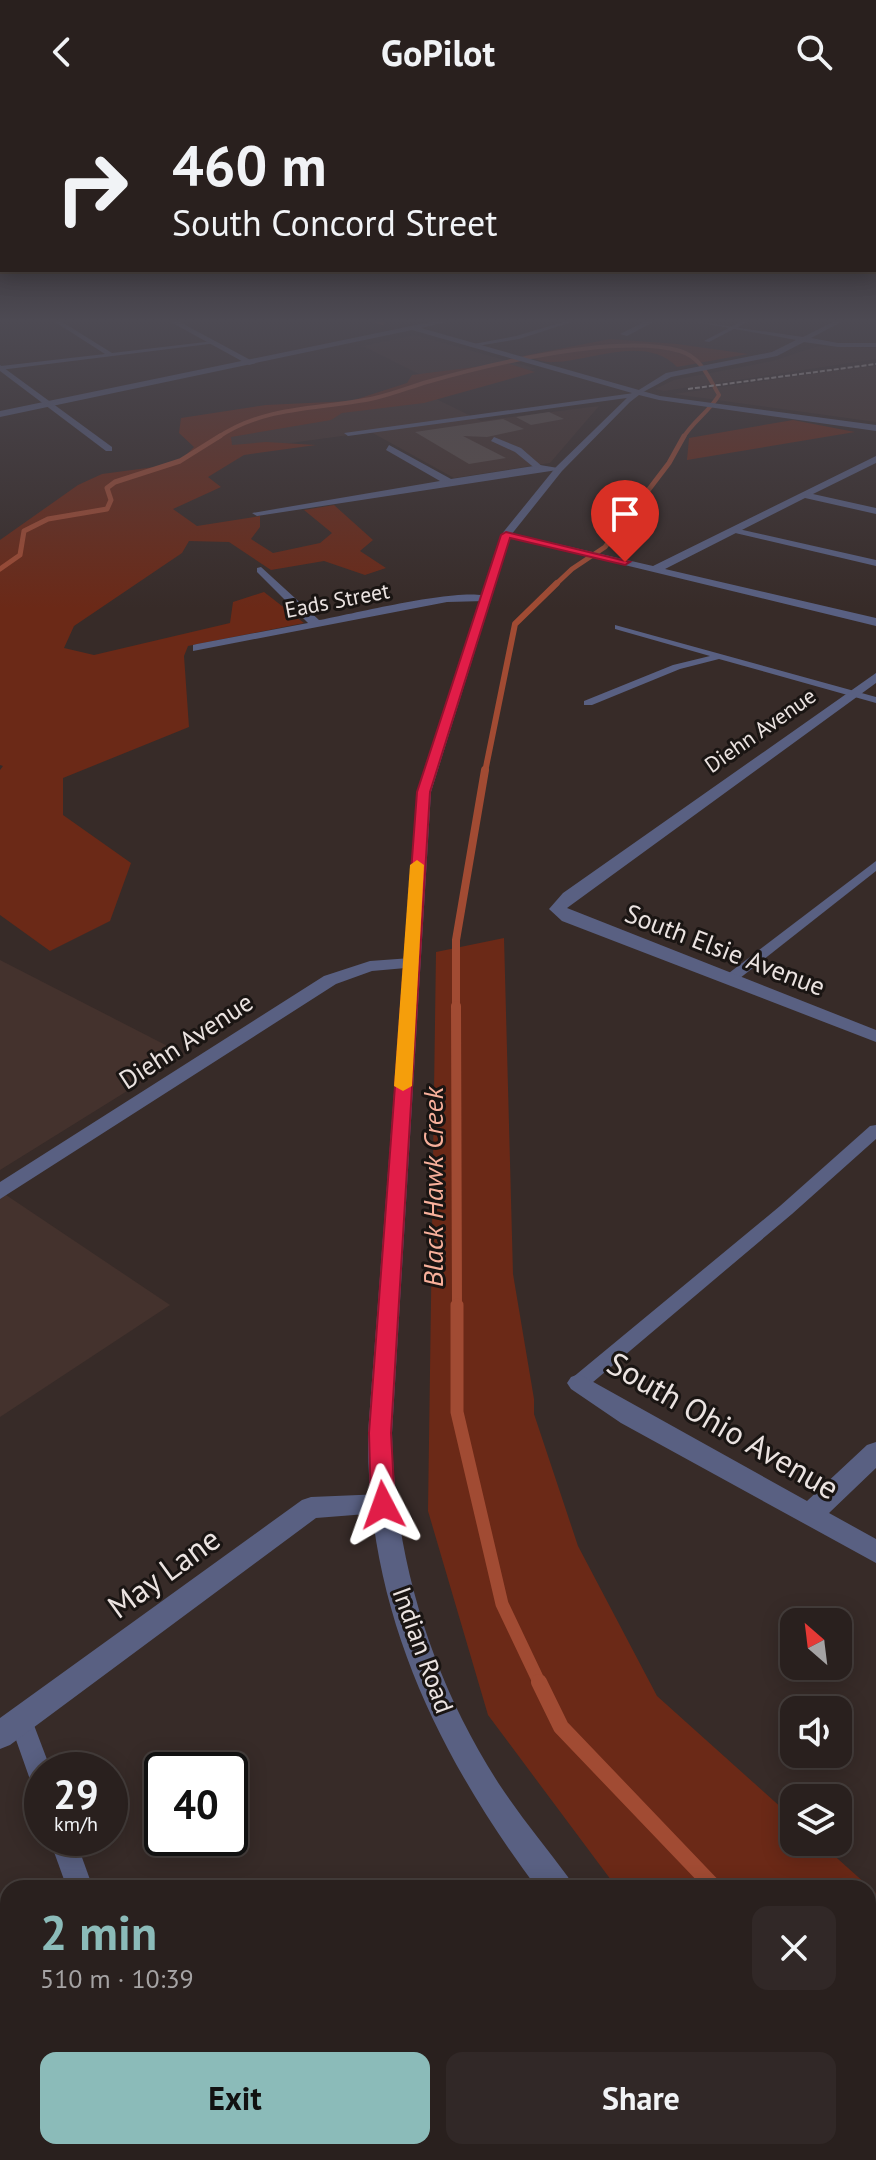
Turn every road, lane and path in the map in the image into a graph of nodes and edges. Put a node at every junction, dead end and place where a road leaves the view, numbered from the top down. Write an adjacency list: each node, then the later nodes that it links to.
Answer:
1 (62, 416): 9 (street)
2 (474, 416): 6 (street)
3 (611, 416): 11 (street, Indian Road)
4 (792, 416): 5 (street)
5 (876, 428)
6 (348, 433)
7 (494, 439): 11 (lane)
8 (389, 448): 12 (street)
9 (109, 449)
10 (873, 463): 13 (street)
11 (550, 469): 12 (street); 17 (street, Indian Road)
12 (450, 483): 15 (street)
13 (803, 495): 14 (street); 16 (street)
14 (876, 511)
15 (257, 513)
16 (734, 530): 18 (lane); 20 (street)
17 (506, 535): 20 (street); 21 (street, Indian Road)
18 (876, 563)
19 (261, 570): 23 (street)
20 (654, 570): 22 (street)
21 (485, 598): 23 (street, Eads Street); 33 (street, Indian Road)
22 (876, 622)
23 (316, 624): 25 (street, Eads Street)
24 (618, 627): 26 (lane)
25 (197, 648)
26 (720, 657): 28 (lane); 30 (lane)
27 (876, 677): 28 (street, Diehn Avenue)
28 (852, 694): 29 (lane); 32 (street, Diehn Avenue)
29 (876, 700)
30 (588, 703)
31 (876, 865): 34 (lane)
32 (557, 909): 34 (street, South Elsie Avenue)
33 (411, 963): 37 (street, Diehn Avenue); 40 (street, Indian Road)
34 (730, 979): 35 (street, South Elsie Avenue)
35 (876, 1036)
36 (876, 1130): 38 (lane)
37 (0, 1192)
38 (579, 1383): 41 (street, South Ohio Avenue)
39 (876, 1452): 41 (street)
40 (383, 1505): 43 (street, May Lane); 47 (street, Indian Road)
41 (810, 1515): 42 (street, South Ohio Avenue)
42 (876, 1552)
43 (11, 1728): 44 (lane)
44 (25, 1752)
45 (68, 1856): 46 (lane)
46 (77, 1880)
47 (551, 1880)

